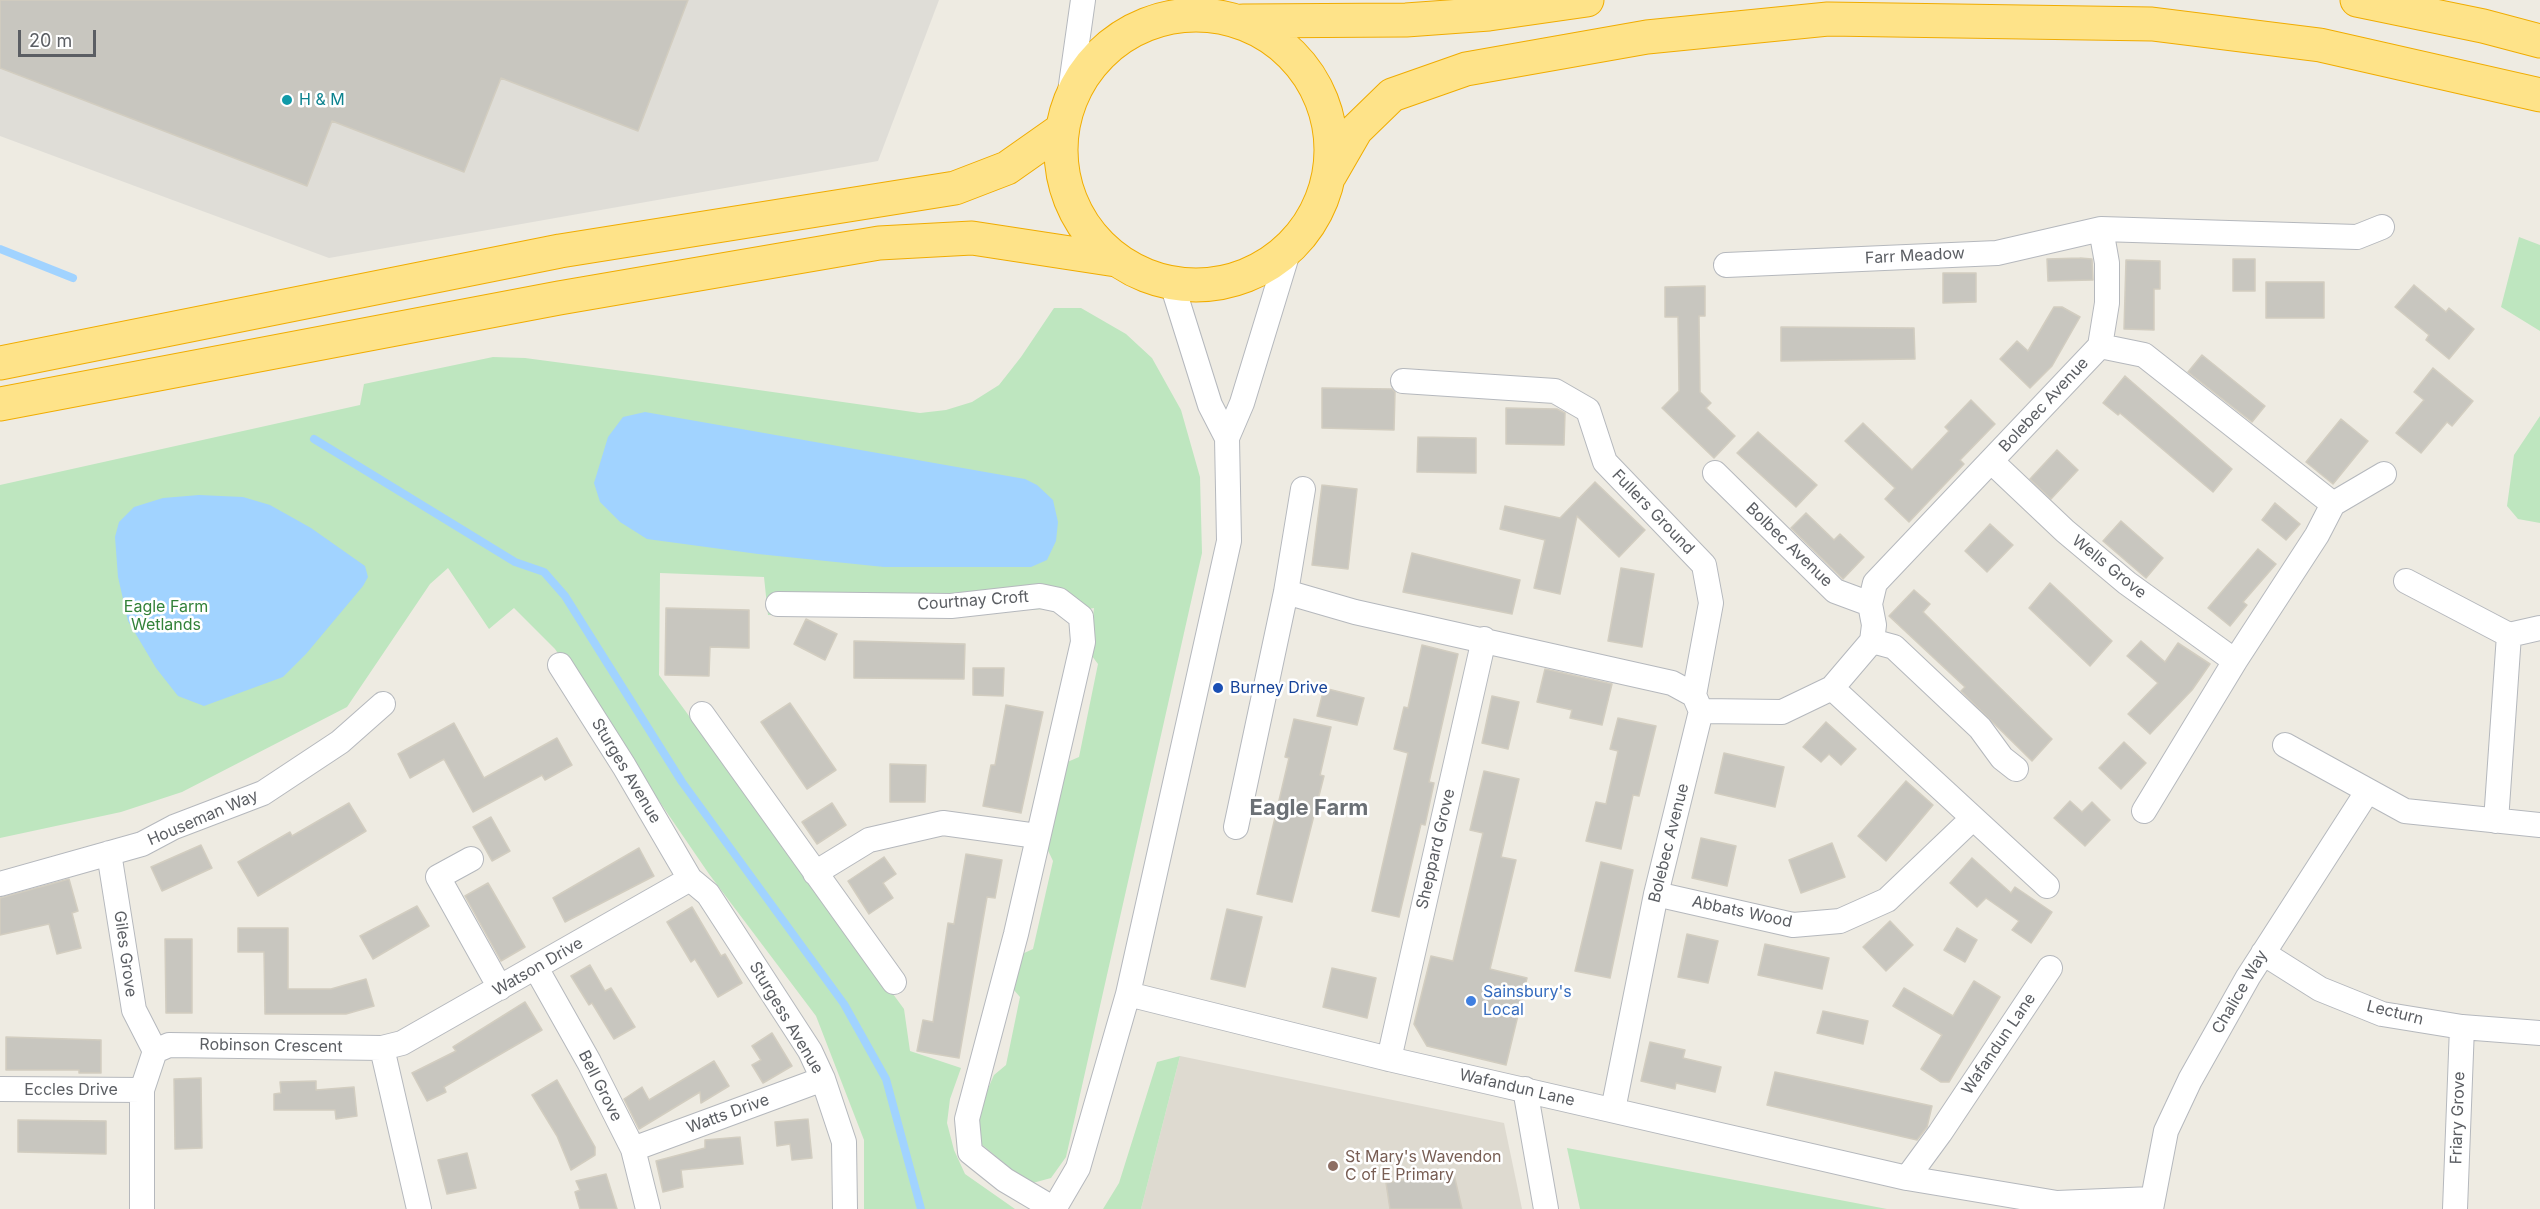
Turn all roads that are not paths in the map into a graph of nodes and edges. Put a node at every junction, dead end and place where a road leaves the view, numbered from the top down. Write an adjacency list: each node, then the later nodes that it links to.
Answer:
1 (1083, 0): 8 (street)
2 (1587, 0): 5 (highway)
3 (2357, 0): 6 (highway)
4 (1201, 7): 5 (highway); 8 (highway)
5 (1238, 21): 10 (highway)
6 (2540, 41)
7 (2540, 95): 10 (highway)
8 (1069, 99): 9 (highway)
9 (1061, 130): 14 (highway); 18 (highway)
10 (1330, 175): 13 (highway)
11 (2382, 227): 12 (street, Farr Meadow)
12 (2101, 230): 15 (street, Farr Meadow); 17 (street)
13 (1289, 249): 16 (highway); 21 (street)
14 (1116, 260): 16 (highway); 20 (highway)
15 (1726, 265)
16 (1172, 284): 21 (street)
17 (2100, 346): 22 (street, Bolebec Avenue); 26 (street, Bolebec Avenue)
18 (0, 363)
19 (1403, 381): 38 (street, Fullers Ground)
20 (0, 404)
21 (1227, 438): 62 (street)
22 (1992, 462): 30 (street, Bolebec Avenue); 35 (street, Wells Grove)
23 (1715, 473): 30 (street, Bolbec Avenue)
24 (2384, 474): 26 (street)
25 (1303, 489): 28 (street)
26 (2333, 504): 35 (street)
27 (2406, 581): 32 (street)
28 (1286, 592): 33 (street); 48 (street)
29 (778, 604): 49 (street, Courtnay Croft)
30 (1870, 604): 34 (street, Bolebec Avenue)
31 (2540, 628): 32 (street)
32 (2509, 635): 46 (street)
33 (1484, 639): 38 (street); 67 (street, Sheppard Grove)
34 (1872, 641): 37 (street); 42 (street)
35 (2235, 661): 44 (street)
36 (560, 665): 53 (street, Sturges Avenue)
37 (1833, 688): 38 (street); 45 (street)
38 (1698, 703): 56 (street, Bolebec Avenue)
39 (383, 704): 50 (street, Houseman Way)
40 (702, 714): 52 (street)
41 (2285, 746): 43 (street)
42 (2016, 770)
43 (2367, 792): 46 (street); 57 (street, Chalice Way)
44 (2144, 811)
45 (1972, 819): 55 (street); 56 (street, Abbats Wood)
46 (2496, 821): 47 (street)
47 (2540, 825)
48 (1236, 827)
49 (1037, 837): 52 (street); 80 (street, Courtnay Croft)
50 (109, 854): 54 (street, Houseman Way); 66 (street, Giles Grove)
51 (471, 859): 61 (street)
52 (815, 873): 60 (street)
53 (690, 879): 58 (street, Watson Drive); 68 (street, Sturgess Avenue)
54 (0, 884)
55 (2047, 886)
56 (1656, 894): 72 (street, Bolebec Avenue)
57 (2263, 953): 63 (street, Lecturn); 75 (street, Chalice Way)
58 (536, 968): 61 (street, Watson Drive); 73 (street, Bell Grove)
59 (2050, 968): 74 (street, Wafandun Lane)
60 (894, 982)
61 (500, 988): 65 (street, Watson Drive)
62 (1128, 994): 67 (street, Wafandun Lane); 80 (street)
63 (2462, 1027): 64 (street, Lecturn); 82 (street, Friary Grove)
64 (2540, 1033)
65 (382, 1048): 66 (street, Robinson Crescent); 77 (street)
66 (155, 1051): 71 (street)
67 (1389, 1059): 70 (street, Wafandun Lane)
68 (823, 1079): 73 (street, Watts Drive); 79 (street, Sturgess Avenue)
69 (0, 1089): 71 (street, Eccles Drive)
70 (1525, 1089): 72 (street, Wafandun Lane); 81 (street)
71 (142, 1090): 76 (street)
72 (1612, 1110): 74 (street, Wafandun Lane)
73 (633, 1149): 78 (street, Bell Grove)
74 (1907, 1178): 75 (street, Wafandun Lane)
75 (2151, 1204)
76 (142, 1209)
77 (419, 1209)
78 (648, 1209)
79 (845, 1209)
80 (1054, 1209)
81 (1546, 1209)
82 (2454, 1209)

